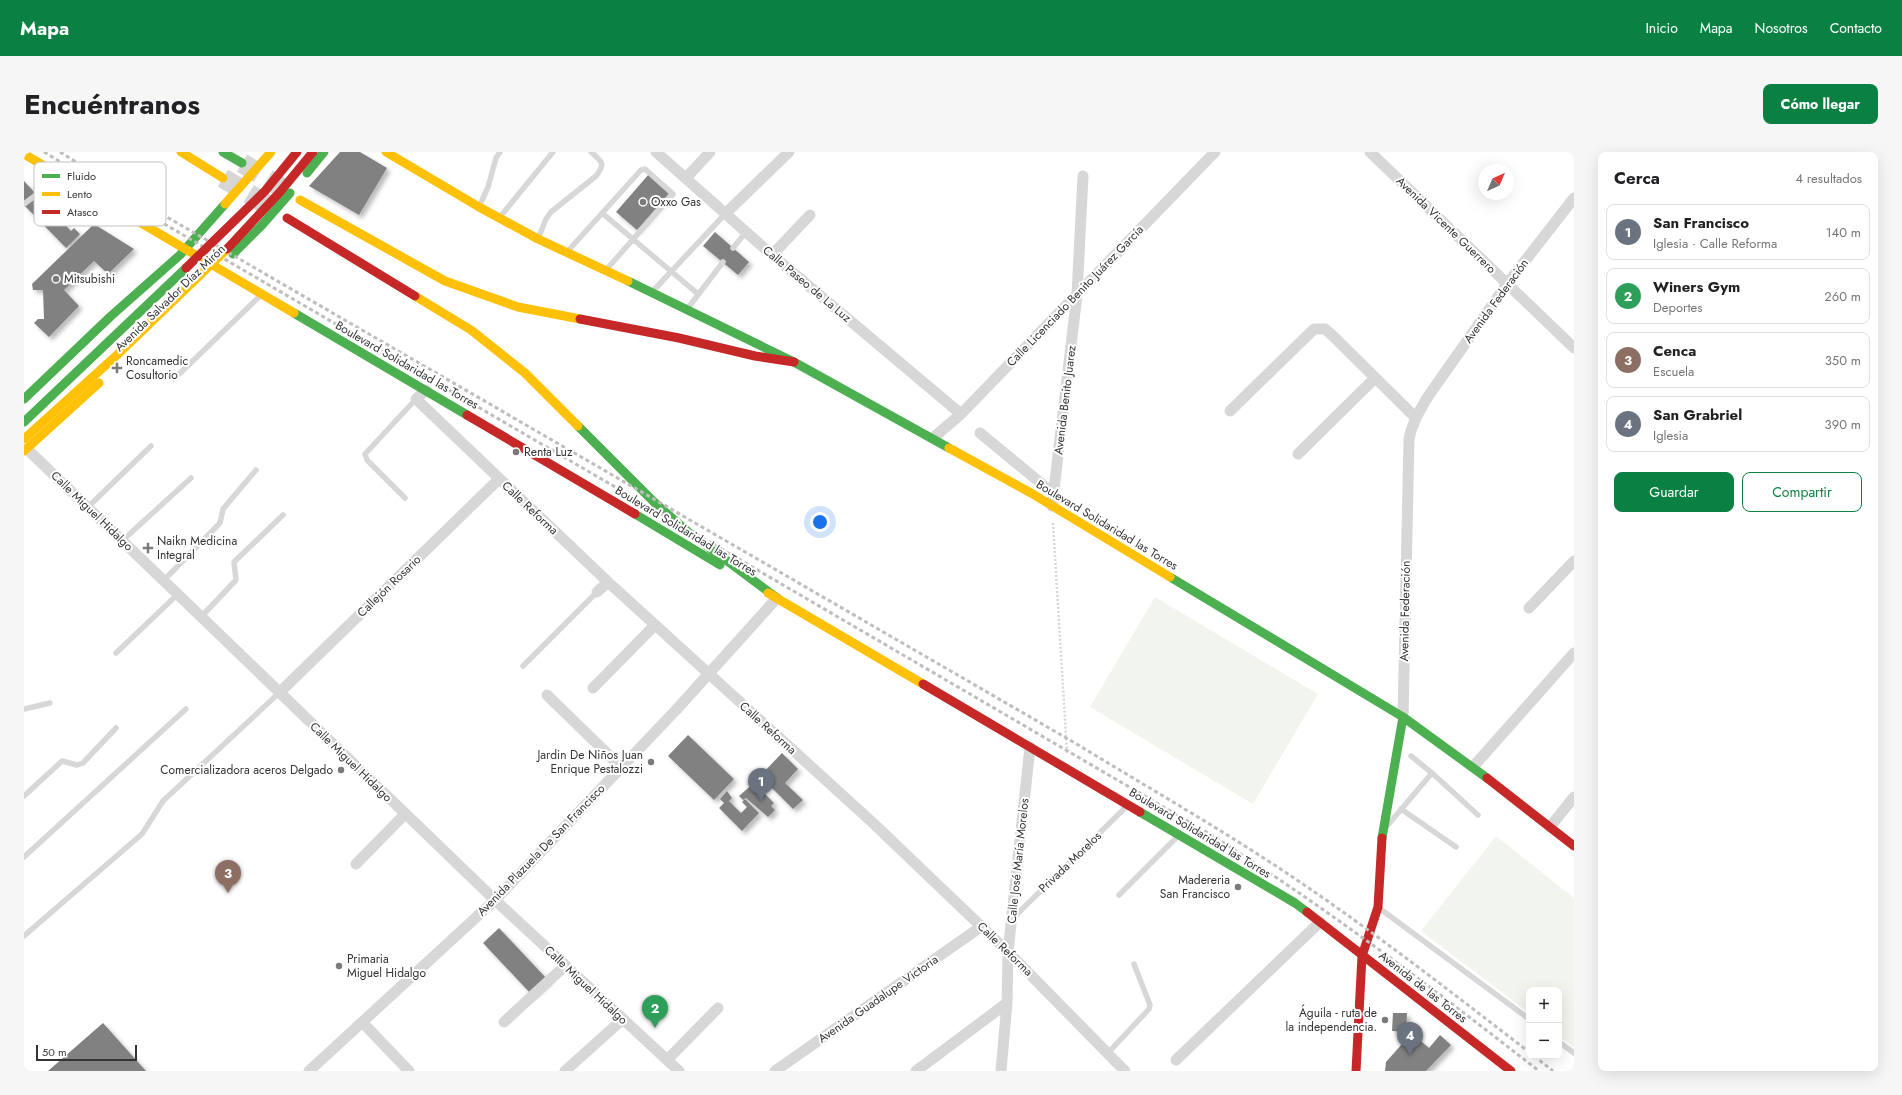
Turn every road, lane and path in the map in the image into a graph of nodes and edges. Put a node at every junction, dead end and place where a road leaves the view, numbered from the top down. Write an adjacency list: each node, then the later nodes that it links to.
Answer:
1 (181, 152): 20 (main road)
2 (223, 152): 18 (main road)
3 (271, 152): 37 (main road, Avenida Salvador Díaz Mirón)
4 (297, 152): 60 (main road, Avenida Salvador Díaz Mirón, bridge)
5 (313, 152): 63 (main road, Avenida Salvador Díaz Mirón, bridge)
6 (324, 152): 41 (main road, Avenida Salvador Díaz Mirón)
7 (386, 152): 26 (main road, Boulevard Solidaridad las Torres)
8 (500, 152): 26 (lane)
9 (553, 152): 31 (lane)
10 (591, 152): 34 (lane)
11 (656, 152): 21 (street, Calle Paseo de La Luz)
12 (710, 152): 21 (street)
13 (789, 152): 28 (street)
14 (1215, 152): 48 (street, Calle Licenciado Benito Juárez García)
15 (1370, 152): 44 (street, Avenida Vicente Guerrero)
16 (24, 154): 17 (main road, Boulevard Solidaridad las Torres)
17 (37, 162)
18 (242, 163)
19 (1083, 176): 48 (street, Avenida Benito Juarez)
20 (222, 178)
21 (686, 178): 28 (street, Calle Paseo de La Luz)
22 (34, 196): 25 (lane)
23 (1574, 198): 44 (street, Avenida Federación)
24 (300, 200): 51 (main road, Boulevard Solidaridad las Torres)
25 (24, 204)
26 (479, 207): 31 (main road, Boulevard Solidaridad las Torres)
27 (602, 213): 35 (lane); 35 (lane); 38 (lane)
28 (726, 213): 33 (street, Calle Paseo de La Luz); 43 (lane)
29 (810, 215): 39 (street)
30 (287, 218): 80 (main road, Boulevard Solidaridad las Torres)
31 (499, 218): 34 (main road, Boulevard Solidaridad las Torres)
32 (144, 226): 37 (main road, Boulevard Solidaridad las Torres)
33 (746, 232): 36 (lane); 39 (street, Calle Paseo de La Luz)
34 (538, 239): 38 (main road, Boulevard Solidaridad las Torres)
35 (632, 239): 42 (lane); 43 (lane)
36 (733, 248)
37 (184, 250): 41 (main road, Boulevard Solidaridad las Torres); 55 (main road, Avenida Salvador Díaz Mirón)
38 (567, 252): 42 (main road, Boulevard Solidaridad las Torres)
39 (772, 255): 58 (street, Calle Paseo de La Luz)
40 (722, 262): 47 (lane)
41 (218, 269): 46 (main road, Boulevard Solidaridad las Torres); 63 (main road, Avenida Salvador Díaz Mirón)
42 (606, 270): 45 (main road, Boulevard Solidaridad las Torres)
43 (672, 272): 45 (lane); 47 (lane)
44 (1507, 284): 50 (street, Avenida Vicente Guerrero); 59 (street, Avenida Federación)
45 (652, 292): 49 (main road, Boulevard Solidaridad las Torres)
46 (261, 294): 53 (lane); 54 (main road, Boulevard Solidaridad las Torres)
47 (698, 294): 49 (lane)
48 (1077, 295): 58 (street, Calle Licenciado Benito Juárez García); 69 (street, Avenida Benito Juarez)
49 (687, 310): 51 (main road, Boulevard Solidaridad las Torres)
50 (1574, 348)
51 (794, 362): 62 (main road, Boulevard Solidaridad las Torres)
52 (1375, 378): 57 (street); 59 (street); 65 (street)
53 (174, 380)
54 (426, 390): 56 (street); 80 (main road, Boulevard Solidaridad las Torres)
55 (24, 399)
56 (416, 399): 68 (street, Calle Reforma); 70 (lane)
57 (1230, 411)
58 (961, 414): 62 (street, Calle Licenciado Benito Juárez García)
59 (1415, 417): 94 (street, Avenida Federación)
60 (24, 422)
61 (980, 433): 69 (street)
62 (933, 438): 71 (main road, Boulevard Solidaridad las Torres)
63 (25, 446): 72 (street, Calle Miguel Hidalgo)
64 (151, 446): 72 (lane)
65 (1298, 454)
66 (256, 470): 76 (lane)
67 (191, 478): 74 (lane)
68 (499, 478): 77 (street, Calle Reforma); 89 (street, Callejón Rosario)
69 (1054, 494): 71 (street, Avenida Benito Juarez)
70 (405, 498)
71 (1052, 506): 94 (main road, Boulevard Solidaridad las Torres); 100 (path)
72 (88, 507): 74 (street, Calle Miguel Hidalgo)
73 (283, 515): 82 (lane)
74 (123, 540): 76 (street, Calle Miguel Hidalgo)
75 (1574, 561): 81 (street)
76 (164, 580): 79 (street, Calle Miguel Hidalgo)
77 (608, 582): 78 (street); 83 (street, Calle Reforma)
78 (598, 592): 86 (lane)
79 (178, 594): 82 (street, Calle Miguel Hidalgo); 84 (lane)
80 (777, 598): 87 (street, Avenida Plazuela De San Francisco); 96 (main road, Boulevard Solidaridad las Torres)
81 (1529, 608)
82 (201, 617): 89 (street, Calle Miguel Hidalgo)
83 (655, 625): 87 (street, Calle Reforma); 88 (street)
84 (116, 653)
85 (1574, 653): 99 (street)
86 (524, 666)
87 (708, 675): 98 (street, Avenida Plazuela De San Francisco); 120 (street, Calle Reforma)
88 (593, 688)
89 (279, 693): 106 (street, Calle Miguel Hidalgo); 121 (lane)
90 (547, 695): 98 (street)
91 (50, 703): 92 (lane)
92 (24, 709)
93 (186, 709): 113 (lane)
94 (1403, 716): 99 (main road); 109 (main road, Avenida Federación)
95 (116, 728): 102 (lane)
96 (1030, 747): 100 (main road, Boulevard Solidaridad las Torres); 118 (street, Calle José María Morelos)
97 (1411, 756): 101 (lane)
98 (621, 767): 116 (street, Avenida Plazuela De San Francisco)
99 (1473, 767): 108 (main road)
100 (1068, 770): 104 (main road, Boulevard Solidaridad las Torres)
101 (1432, 774): 105 (lane); 107 (lane)
102 (24, 796)
103 (1574, 797): 108 (street)
104 (1128, 804): 110 (main road, Boulevard Solidaridad las Torres); 118 (lane, Privada Morelos)
105 (1401, 809): 109 (lane); 112 (lane)
106 (405, 814): 114 (street); 116 (street, Calle Miguel Hidalgo)
107 (1478, 814)
108 (1550, 827): 111 (main road)
109 (1382, 832): 117 (main road, Avenida Federación)
110 (1179, 835): 115 (lane); 119 (main road, Boulevard Solidaridad las Torres)
111 (1574, 846)
112 (1456, 847)
113 (24, 857)
114 (356, 864)
115 (1119, 895)
116 (495, 900): 125 (street, Calle Miguel Hidalgo); 130 (street, Avenida Plazuela De San Francisco)
117 (1378, 907): 123 (main road, Avenida Federación); 128 (lane)
118 (1012, 918): 122 (street, Calle José María Morelos)
119 (1320, 922): 123 (main road, Avenida de las Torres); 136 (street)
120 (982, 926): 122 (street, Calle Reforma); 143 (street, Avenida Guadalupe Victoria)
121 (24, 936)
122 (1008, 952): 126 (street, Calle José María Morelos); 133 (street, Calle Reforma)
123 (1362, 956): 137 (main road, Avenida de las Torres); 146 (main road, Avenida Federación)
124 (1134, 964): 133 (lane)
125 (565, 966): 129 (street, Calle Miguel Hidalgo); 131 (street)
126 (1007, 1003): 139 (street); 144 (street, Calle José María Morelos)
127 (718, 1008): 135 (street)
128 (1526, 1017)
129 (623, 1019): 135 (street, Calle Miguel Hidalgo); 141 (street)
130 (362, 1022): 138 (street, Avenida Plazuela De San Francisco); 140 (street)
131 (504, 1022)
132 (1562, 1044): 134 (lane)
133 (1108, 1053): 145 (street, Calle Reforma)
134 (1574, 1053)
135 (667, 1060): 142 (street, Calle Miguel Hidalgo)
136 (1176, 1060)
137 (1505, 1069)
138 (312, 1070)
139 (916, 1070)
140 (409, 1071)
141 (565, 1071)
142 (679, 1071)
143 (775, 1071)
144 (1001, 1071)
145 (1125, 1071)
146 (1356, 1071)

